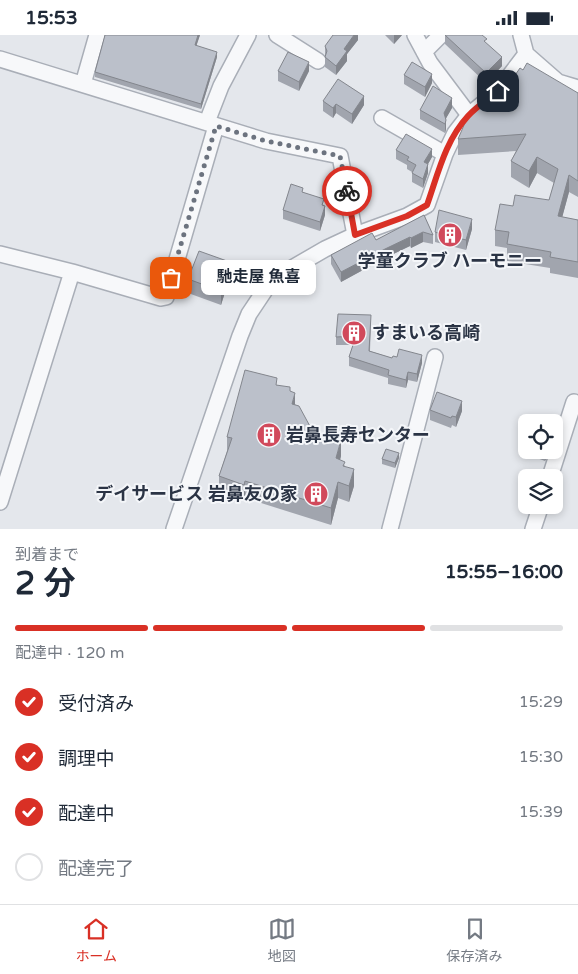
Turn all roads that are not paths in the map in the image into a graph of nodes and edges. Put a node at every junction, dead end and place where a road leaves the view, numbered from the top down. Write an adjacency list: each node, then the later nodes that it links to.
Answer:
1 (97, 35): 11 (street)
2 (248, 35): 15 (street)
3 (277, 35): 10 (street)
4 (415, 35): 7 (street)
5 (441, 35): 7 (street)
6 (521, 35): 8 (street)
7 (424, 53): 13 (street)
8 (526, 54): 12 (street); 13 (street)
9 (0, 59): 11 (street)
10 (318, 61)
11 (83, 84): 15 (street)
12 (578, 88)
13 (469, 115): 16 (street)
14 (382, 118): 16 (street)
15 (212, 124): 17 (street); 19 (street)
16 (444, 154): 17 (street)
17 (355, 235): 25 (street)
18 (0, 254): 19 (street)
19 (72, 272): 23 (street)
20 (435, 357): 26 (street)
21 (574, 402): 22 (street)
22 (553, 469)
23 (0, 502)
24 (538, 514): 27 (street)
25 (174, 529)
26 (390, 529)
27 (533, 529)

